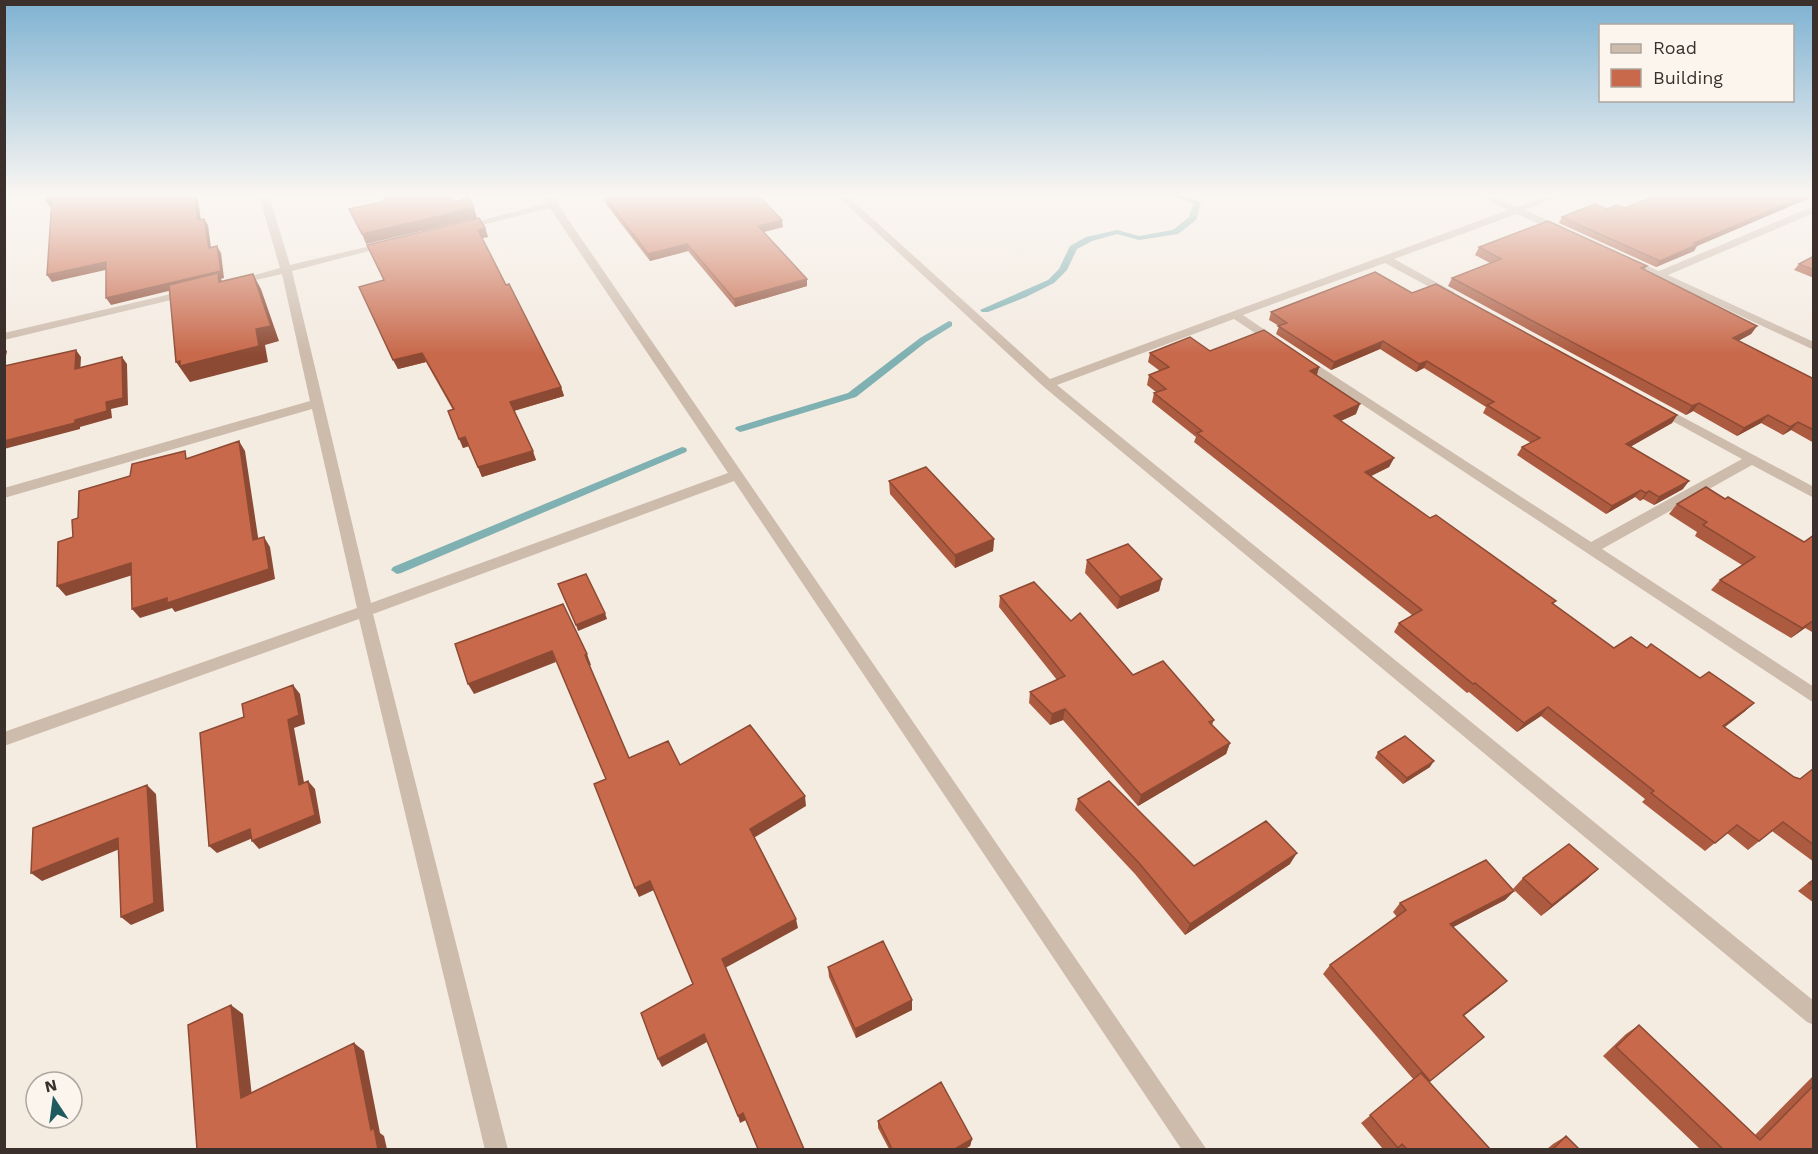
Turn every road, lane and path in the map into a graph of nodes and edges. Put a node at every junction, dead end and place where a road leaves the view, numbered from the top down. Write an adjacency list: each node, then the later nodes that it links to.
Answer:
1 (279, 247): 9 (street)
2 (382, 247): 9 (street)
3 (582, 247): 21 (street)
4 (898, 247): 17 (street)
5 (1419, 247): 8 (street)
6 (1725, 247): 10 (street)
7 (1618, 256): 10 (street)
8 (1386, 259): 13 (street); 14 (street)
9 (286, 270): 11 (street); 19 (street)
10 (1659, 275): 16 (street)
11 (219, 286)
12 (196, 292): 15 (street)
13 (1460, 299)
14 (1235, 315): 17 (street); 24 (street)
15 (4, 337)
16 (1814, 347)
17 (1048, 384): 28 (street)
18 (1648, 402): 20 (street)
19 (317, 404): 22 (street); 25 (street)
20 (1753, 459): 23 (street); 24 (street)
21 (737, 475): 25 (street); 30 (street)
22 (4, 493)
23 (1814, 493)
24 (1590, 549): 26 (street)
25 (365, 611): 27 (street); 29 (street)
26 (1814, 696)
27 (4, 738)
28 (1814, 1015)
29 (497, 1149)
30 (1196, 1149)

